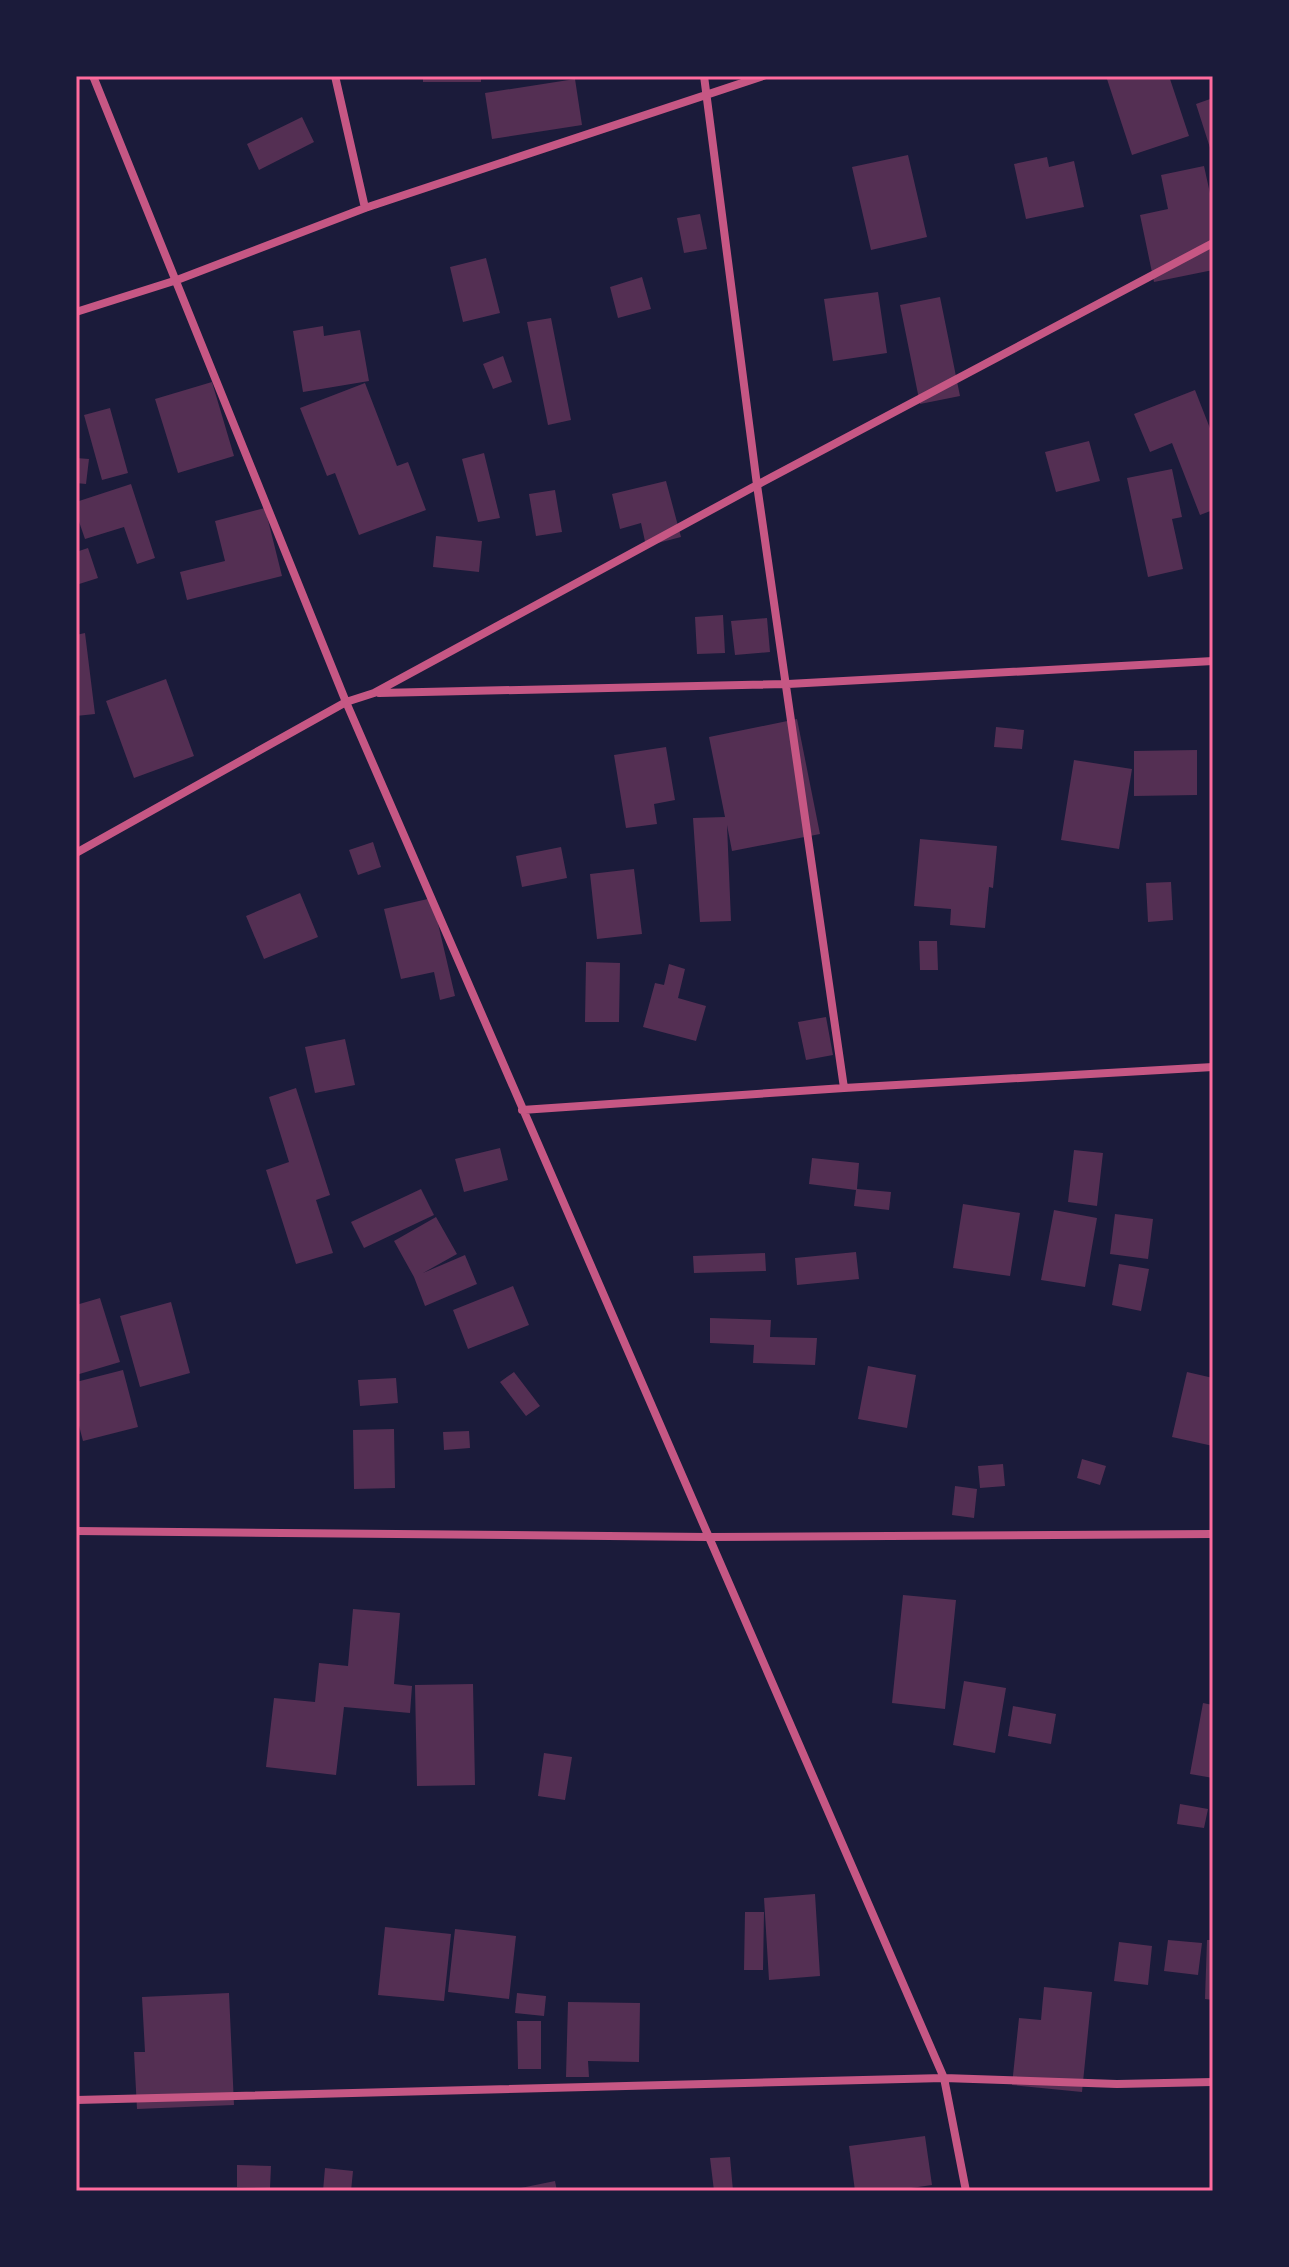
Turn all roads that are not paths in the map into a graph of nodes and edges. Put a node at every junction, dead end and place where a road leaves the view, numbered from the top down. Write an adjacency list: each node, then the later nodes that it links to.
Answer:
1 (93, 76): 8 (street)
2 (335, 76): 6 (street)
3 (704, 76): 5 (street)
4 (763, 76): 5 (street)
5 (707, 95): 6 (street); 10 (street)
6 (365, 208): 8 (street)
7 (1213, 243): 10 (street)
8 (177, 280): 9 (street); 14 (street)
9 (76, 312)
10 (757, 485): 12 (street); 13 (street)
11 (1213, 661): 12 (street)
12 (788, 684): 13 (street); 17 (street)
13 (374, 693): 14 (street)
14 (346, 702): 15 (street); 18 (street)
15 (76, 853)
16 (1213, 1067): 17 (street)
17 (844, 1088): 18 (street)
18 (522, 1110): 21 (street)
19 (76, 1531): 21 (street)
20 (1213, 1534): 21 (street)
21 (708, 1537): 22 (street)
22 (944, 2078): 23 (street); 24 (street); 25 (street)
23 (1213, 2082)
24 (76, 2100)
25 (966, 2191)

